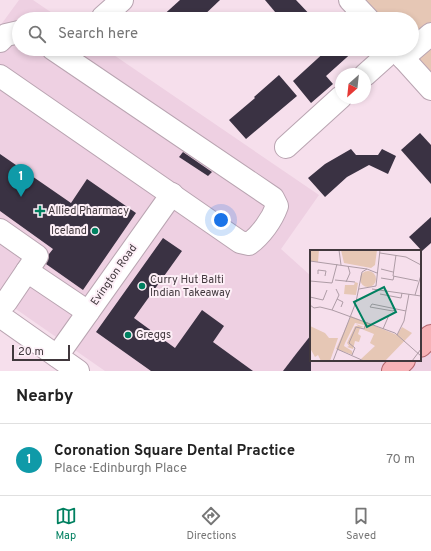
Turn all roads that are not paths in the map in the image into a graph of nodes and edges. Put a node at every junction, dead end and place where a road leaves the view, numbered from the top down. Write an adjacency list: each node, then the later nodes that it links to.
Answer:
1 (122, 0): 3 (street)
2 (350, 0): 4 (street)
3 (109, 12)
4 (361, 12)
5 (12, 34): 8 (street)
6 (431, 34): 7 (street)
7 (419, 40)
8 (0, 42)
9 (63, 56): 17 (street)
10 (392, 56): 12 (street)
11 (401, 56): 14 (street)
12 (371, 72)
13 (0, 76): 17 (street)
14 (431, 89)
15 (335, 103): 16 (street)
16 (286, 148)
17 (172, 194): 21 (street, Evington Road)
18 (0, 230): 19 (street)
19 (27, 271): 20 (street); 21 (street)
20 (3, 309): 24 (street)
21 (88, 312): 24 (street, Evington Road)
22 (431, 336): 23 (main road)
23 (421, 345)
24 (57, 356): 26 (street)
25 (403, 361): 27 (main road)
26 (77, 371)
27 (393, 371)

